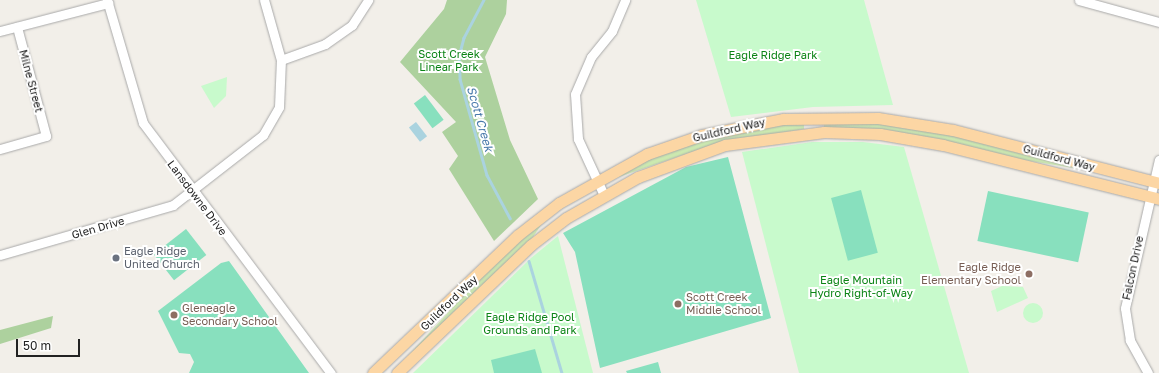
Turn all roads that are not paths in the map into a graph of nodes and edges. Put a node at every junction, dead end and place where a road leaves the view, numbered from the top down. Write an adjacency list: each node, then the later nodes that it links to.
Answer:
1 (264, 0): 9 (street, Glen Drive)
2 (368, 0): 9 (street)
3 (625, 0): 12 (street)
4 (108, 1): 7 (street); 14 (street, Lansdowne Drive)
5 (1084, 1): 6 (street)
6 (1159, 22)
7 (17, 27): 8 (street); 10 (street, Milne Street)
8 (0, 31)
9 (281, 60): 14 (street, Glen Drive)
10 (0, 148)
11 (1159, 160): 13 (street, Falcon Drive)
12 (596, 180): 13 (main road, Guildford Way); 15 (street); 19 (main road, Guildford Way)
13 (1156, 182): 16 (street, Falcon Drive)
14 (193, 192): 17 (street, Glen Drive); 18 (street, Lansdowne Drive)
15 (604, 193): 16 (main road, Guildford Way); 20 (main road, Guildford Way)
16 (1154, 198): 21 (street, Falcon Drive)
17 (0, 255)
18 (331, 373)
19 (373, 373)
20 (397, 373)
21 (1148, 373)

